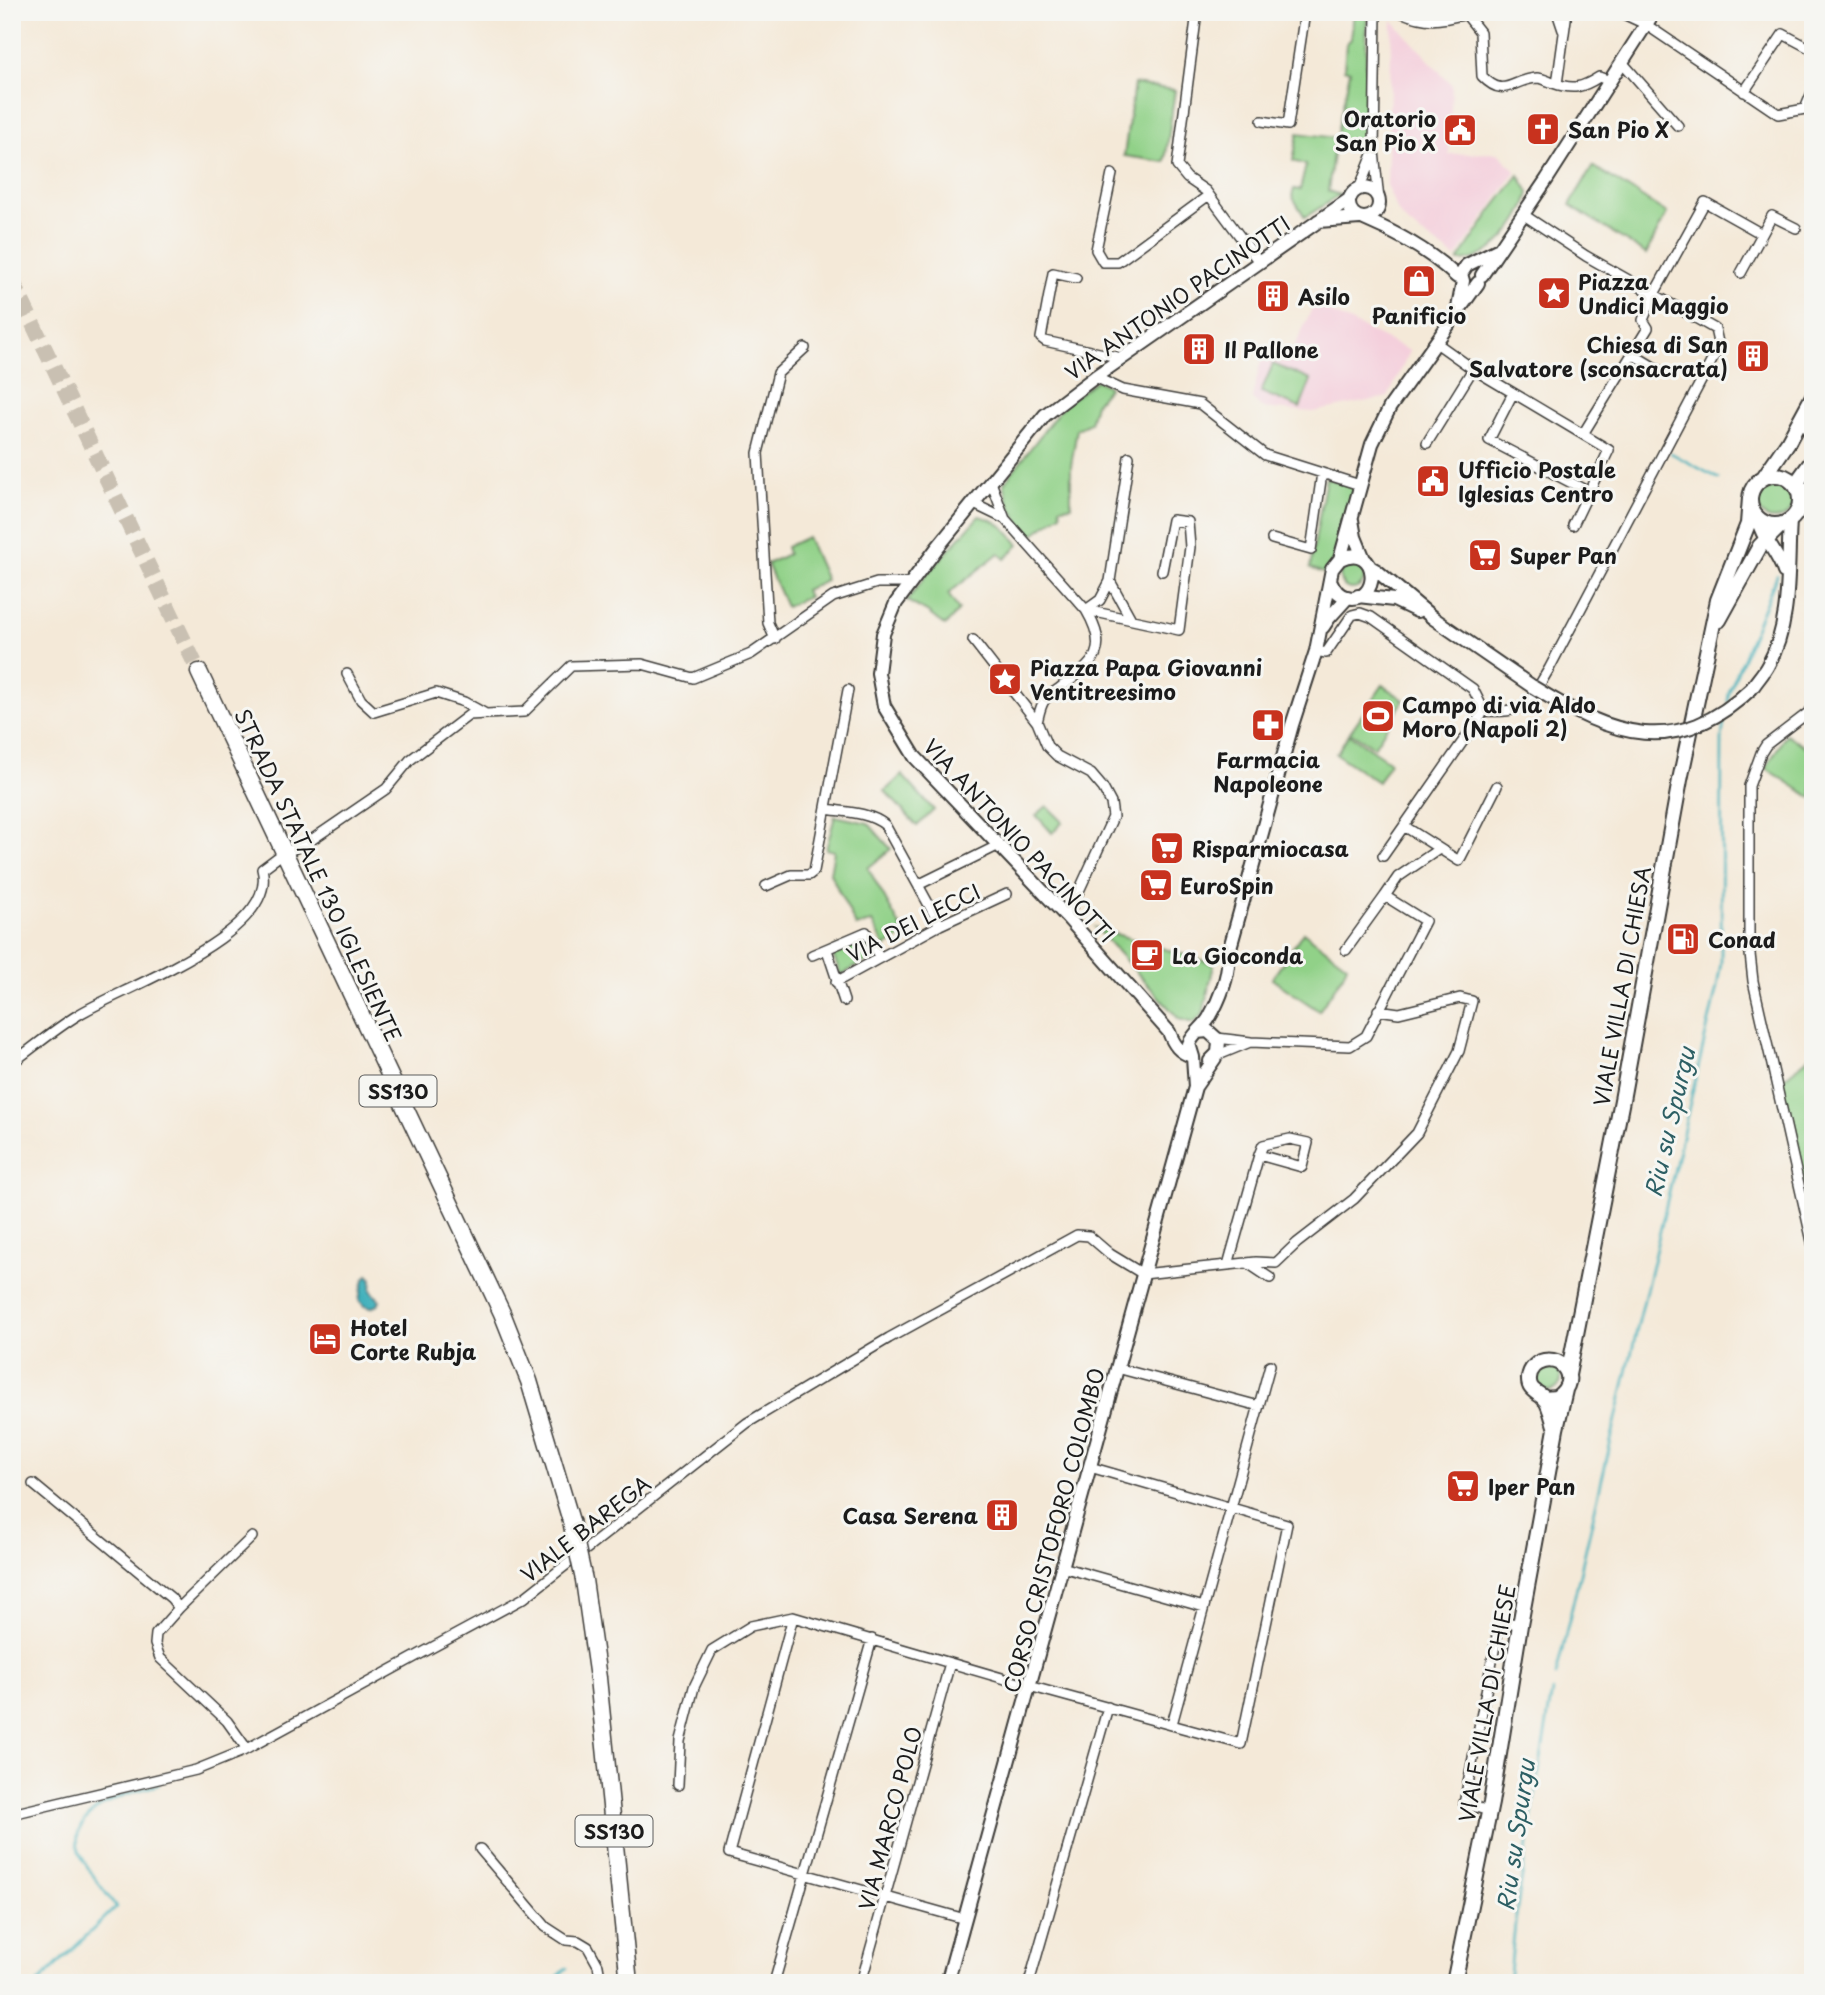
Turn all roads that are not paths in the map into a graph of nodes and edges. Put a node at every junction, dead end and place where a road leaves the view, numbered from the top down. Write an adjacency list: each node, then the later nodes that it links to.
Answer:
1 (1197, 12): 26 (street)
2 (1305, 12): 21 (street)
3 (1376, 12): 23 (street)
4 (1400, 12): 10 (street)
5 (1557, 12): 12 (street)
6 (1567, 12): 12 (street)
7 (1590, 12): 8 (street)
8 (1620, 12): 11 (street)
9 (1654, 12): 11 (street, CORSO CRISTOFORO COLOMBO)
10 (1465, 13): 16 (street)
11 (1645, 24): 14 (street, CORSO CRISTOFORO COLOMBO); 19 (street)
12 (1564, 32): 16 (street)
13 (1813, 50): 19 (street)
14 (1622, 62): 15 (street, CORSO CRISTOFORO COLOMBO); 22 (street)
15 (1610, 81): 17 (street); 20 (street, CORSO CRISTOFORO COLOMBO)
16 (1557, 84): 17 (street)
17 (1586, 86): 20 (street)
18 (1813, 90): 19 (street)
19 (1744, 92)
20 (1601, 95): 28 (street, CORSO CRISTOFORO COLOMBO)
21 (1262, 121)
22 (1678, 126)
23 (1374, 151): 25 (street); 27 (street)
24 (1112, 173): 26 (street)
25 (1354, 194): 27 (street); 29 (street); 30 (street, VIA ANTONIO PACINOTTI)
26 (1209, 195): 35 (street)
27 (1380, 202): 29 (street); 32 (street)
28 (1524, 215): 34 (street, CORSO CRISTOFORO COLOMBO); 40 (street)
29 (1362, 218): 30 (street, VIA ANTONIO PACINOTTI); 32 (street)
30 (1318, 221): 35 (street, VIA ANTONIO PACINOTTI)
31 (1796, 228): 33 (street)
32 (1394, 231): 36 (street)
33 (1762, 234): 37 (street); 40 (street)
34 (1500, 248): 36 (street, CORSO CRISTOFORO COLOMBO); 39 (street, CORSO CRISTOFORO COLOMBO)
35 (1259, 262): 45 (street, VIA ANTONIO PACINOTTI)
36 (1465, 272): 39 (street); 39 (street); 41 (street, CORSO CRISTOFORO COLOMBO)
37 (1741, 273)
38 (1076, 278): 45 (street)
39 (1480, 279): 41 (street, CORSO CRISTOFORO COLOMBO)
40 (1654, 294): 44 (street); 93 (street)
41 (1458, 312): 42 (street, CORSO CRISTOFORO COLOMBO)
42 (1435, 342): 46 (street); 59 (street, CORSO CRISTOFORO COLOMBO)
43 (804, 348): 86 (street)
44 (1632, 354): 47 (street); 51 (street)
45 (1122, 358): 48 (street, VIA ANTONIO PACINOTTI)
46 (1473, 369): 49 (street); 53 (street)
47 (1662, 372)
48 (1095, 377): 56 (street); 58 (street, VIA ANTONIO PACINOTTI)
49 (1513, 393): 51 (street); 61 (street)
50 (1811, 399): 52 (main road); 57 (main road)
51 (1583, 434): 61 (street)
52 (1813, 434)
53 (1427, 443)
54 (1129, 457): 77 (street)
55 (1813, 460): 60 (main road)
56 (1322, 473): 59 (street); 71 (street)
57 (1764, 477): 60 (main road); 63 (main road)
58 (991, 482): 65 (street, VIA ANTONIO PACINOTTI); 68 (street)
59 (1360, 485): 66 (street, CORSO CRISTOFORO COLOMBO)
60 (1796, 486): 62 (street); 69 (main road)
61 (1587, 491): 70 (street)
62 (1813, 491)
63 (1750, 498): 67 (main road); 85 (main road, VIALE VILLA DI CHIESA)
64 (1813, 503): 69 (street)
65 (974, 504): 68 (street); 79 (street, VIA ANTONIO PACINOTTI)
66 (1351, 516): 73 (street, CORSO CRISTOFORO COLOMBO); 74 (street)
67 (1756, 517): 69 (main road); 72 (street)
68 (1005, 519): 81 (street)
69 (1789, 519): 72 (main road, VIALE VILLA DI CHIESA); 76 (street)
70 (1573, 525)
71 (1272, 538)
72 (1766, 540): 76 (street); 85 (main road, VIALE VILLA DI CHIESA)
73 (1340, 559): 74 (street); 78 (street, CORSO CRISTOFORO COLOMBO)
74 (1367, 563): 80 (street, CORSO CRISTOFORO COLOMBO); 82 (street)
75 (1162, 571): 83 (street)
76 (1786, 579): 82 (street, bridge)
77 (1110, 580): 81 (street); 83 (street)
78 (1331, 582): 80 (street); 84 (street, CORSO CRISTOFORO COLOMBO)
79 (911, 583): 86 (street); 99 (street, VIA ANTONIO PACINOTTI)
80 (1353, 597): 82 (street); 84 (street, CORSO CRISTOFORO COLOMBO)
81 (1086, 610): 83 (street); 95 (street)
82 (1433, 618)
83 (1131, 619)
84 (1320, 634): 88 (street, CORSO CRISTOFORO COLOMBO)
85 (1712, 634): 132 (main road, VIALE VILLA DI CHIESA)
86 (775, 639): 94 (street)
87 (973, 640): 95 (street)
88 (1314, 657): 93 (street); 115 (street, CORSO CRISTOFORO COLOMBO)
89 (199, 672): 163 (highway, STRADA STATALE 130 IGLESIENTE / SS130, bridge)
90 (347, 674): 94 (street)
91 (848, 690): 97 (street)
92 (1813, 709): 127 (street)
93 (1484, 711): 98 (street)
94 (485, 714): 101 (street)
95 (1037, 722): 108 (street)
96 (1497, 786): 100 (street)
97 (826, 809): 104 (street); 105 (street)
98 (1404, 826): 100 (street); 102 (street)
99 (999, 845): 104 (street); 108 (street, VIA ANTONIO PACINOTTI)
100 (1439, 849): 107 (street)
101 (289, 851)
102 (1383, 856)
103 (278, 857): 124 (street)
104 (918, 885): 109 (street)
105 (766, 886)
106 (1007, 894): 109 (street, VIA DEI LECCI)
107 (1385, 896): 111 (street); 117 (street)
108 (1067, 917): 118 (street, VIA ANTONIO PACINOTTI)
109 (940, 925): 113 (street, VIA DEI LECCI)
110 (827, 950): 112 (street); 113 (street); 114 (street)
111 (1346, 950)
112 (812, 955)
113 (880, 958): 114 (street, VIA DEI LECCI)
114 (836, 982): 116 (street)
115 (1221, 990): 119 (street, CORSO CRISTOFORO COLOMBO); 120 (street, CORSO CRISTOFORO COLOMBO)
116 (844, 1001)
117 (1378, 1010): 121 (street); 128 (street)
118 (1169, 1032): 119 (street); 122 (street, VIA ANTONIO PACINOTTI)
119 (1195, 1034): 120 (street); 122 (street, CORSO CRISTOFORO COLOMBO)
120 (1217, 1037): 121 (street); 123 (street, CORSO CRISTOFORO COLOMBO)
121 (1251, 1042): 123 (street)
122 (1193, 1056): 123 (street); 125 (street, CORSO CRISTOFORO COLOMBO)
123 (1215, 1057): 125 (street, CORSO CRISTOFORO COLOMBO)
124 (12, 1063)
125 (1195, 1087): 130 (street, CORSO CRISTOFORO COLOMBO)
126 (1259, 1155): 126 (street); 129 (street)
127 (1813, 1246)
128 (1249, 1264): 129 (street); 131 (street)
129 (1228, 1265): 130 (street)
130 (1143, 1274): 135 (street, CORSO CRISTOFORO COLOMBO); 154 (street, VIALE BAREGA)
131 (1270, 1278)
132 (1572, 1345): 133 (main road); 136 (main road, VIALE VILLA DI CHIESA)
133 (1555, 1361): 136 (main road); 137 (main road)
134 (1270, 1365): 138 (street)
135 (1117, 1368): 138 (street); 140 (street, CORSO CRISTOFORO COLOMBO)
136 (1567, 1382): 137 (main road); 139 (main road, VIALE VILLA DI CHIESA)
137 (1544, 1399): 139 (main road)
138 (1259, 1406): 142 (street)
139 (1556, 1429): 148 (main road, VIALE VILLA DI CHIESE)
140 (1090, 1467): 142 (street); 144 (street, CORSO CRISTOFORO COLOMBO)
141 (33, 1484): 146 (street)
142 (1231, 1510): 145 (street); 153 (street)
143 (252, 1537): 146 (street)
144 (1062, 1567): 145 (street); 151 (street, CORSO CRISTOFORO COLOMBO)
145 (1204, 1607): 153 (street)
146 (179, 1608): 154 (street)
147 (793, 1617): 149 (street); 155 (street); 159 (street)
148 (1520, 1625): 156 (main road, VIALE VILLA DI CHIESE); 156 (street)
149 (872, 1639): 150 (street); 159 (street)
150 (950, 1662): 151 (street); 160 (street, VIA MARCO POLO)
151 (1029, 1686): 152 (street); 161 (street, CORSO CRISTOFORO COLOMBO)
152 (1108, 1707): 153 (street); 167 (street)
153 (1172, 1724)
154 (247, 1748): 157 (street, VIALE BAREGA)
155 (678, 1785)
156 (1490, 1811): 168 (main road, VIALE VILLA DI CHIESE)
157 (12, 1814)
158 (480, 1849): 162 (street)
159 (805, 1874): 160 (street); 164 (street)
160 (886, 1897): 161 (street); 165 (street, VIA MARCO POLO)
161 (965, 1919): 166 (street, CORSO CRISTOFORO COLOMBO)
162 (601, 1983)
163 (629, 1983)
164 (774, 1983)
165 (861, 1983)
166 (947, 1983)
167 (1029, 1983)
168 (1454, 1983)

